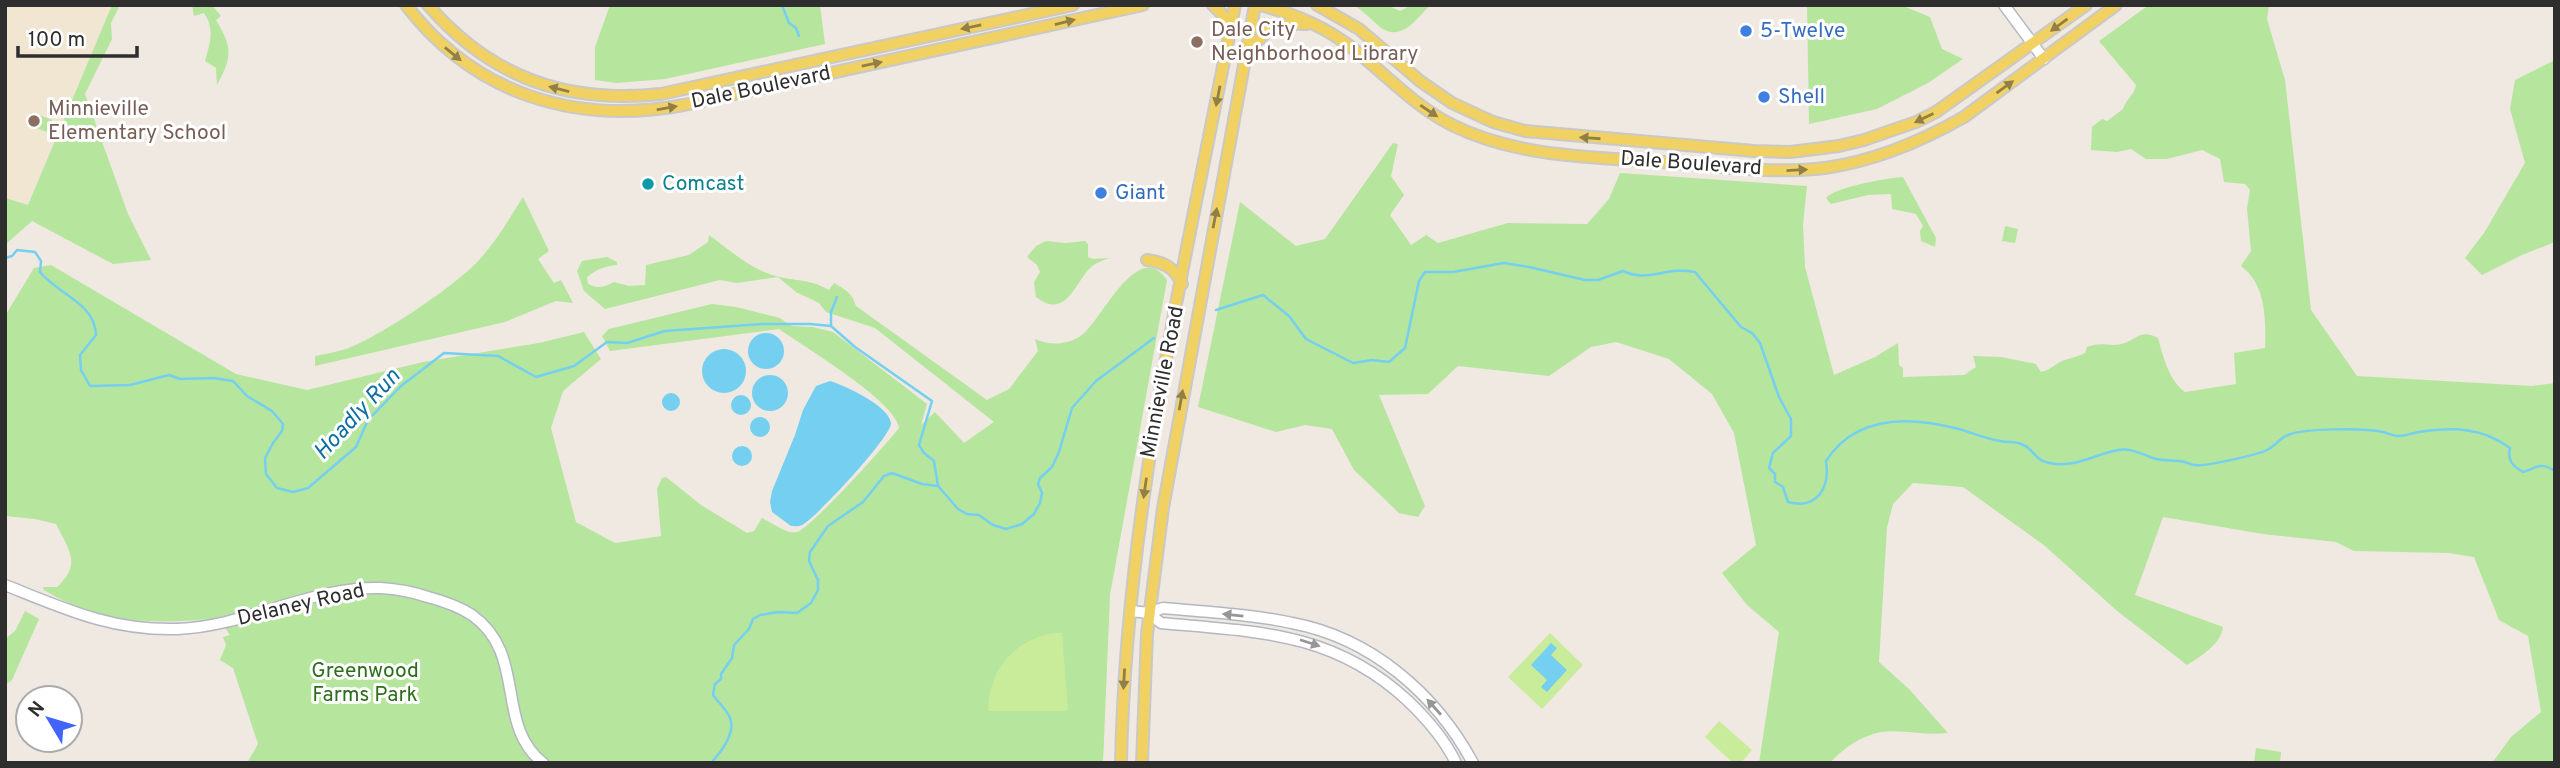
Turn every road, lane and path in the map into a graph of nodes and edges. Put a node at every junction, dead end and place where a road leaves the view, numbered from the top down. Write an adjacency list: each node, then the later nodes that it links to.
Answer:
1 (406, 5): 4 (main road, Dale Boulevard, one-way to 4)
2 (428, 5): 3 (main road, Dale Boulevard, one-way to 2)
3 (1073, 5)
4 (1143, 5)
5 (1213, 5): 16 (main road)
6 (1235, 5): 16 (main road, Minnieville Road)
7 (1255, 5): 18 (main road, Minnieville Road)
8 (1260, 5): 15 (main road, Dale Boulevard)
9 (1317, 5): 14 (main road, Dale Boulevard)
10 (1328, 5): 14 (main road)
11 (2004, 5): 17 (street)
12 (2086, 5): 17 (main road, Dale Boulevard, one-way to 17)
13 (2116, 5): 19 (main road, Dale Boulevard)
14 (1338, 16): 17 (main road, Dale Boulevard, one-way to 14)
15 (1315, 24): 18 (main road); 19 (main road, Dale Boulevard, one-way to 19)
16 (1231, 29): 21 (main road, Minnieville Road, one-way to 21)
17 (2033, 44): 19 (street)
18 (1246, 55): 24 (main road, Minnieville Road, one-way to 18)
19 (2044, 59)
20 (1147, 260): 21 (main road)
21 (1182, 284): 23 (main road, Minnieville Road, one-way to 23)
22 (5, 585): 25 (street, Delaney Road)
23 (1131, 611): 24 (street); 26 (main road, Minnieville Road, one-way to 26)
24 (1149, 613): 27 (main road, Minnieville Road); 28 (street, one-way to 28); 29 (street, one-way to 24)
25 (543, 763)
26 (1121, 763)
27 (1142, 763)
28 (1456, 763)
29 (1473, 763)

